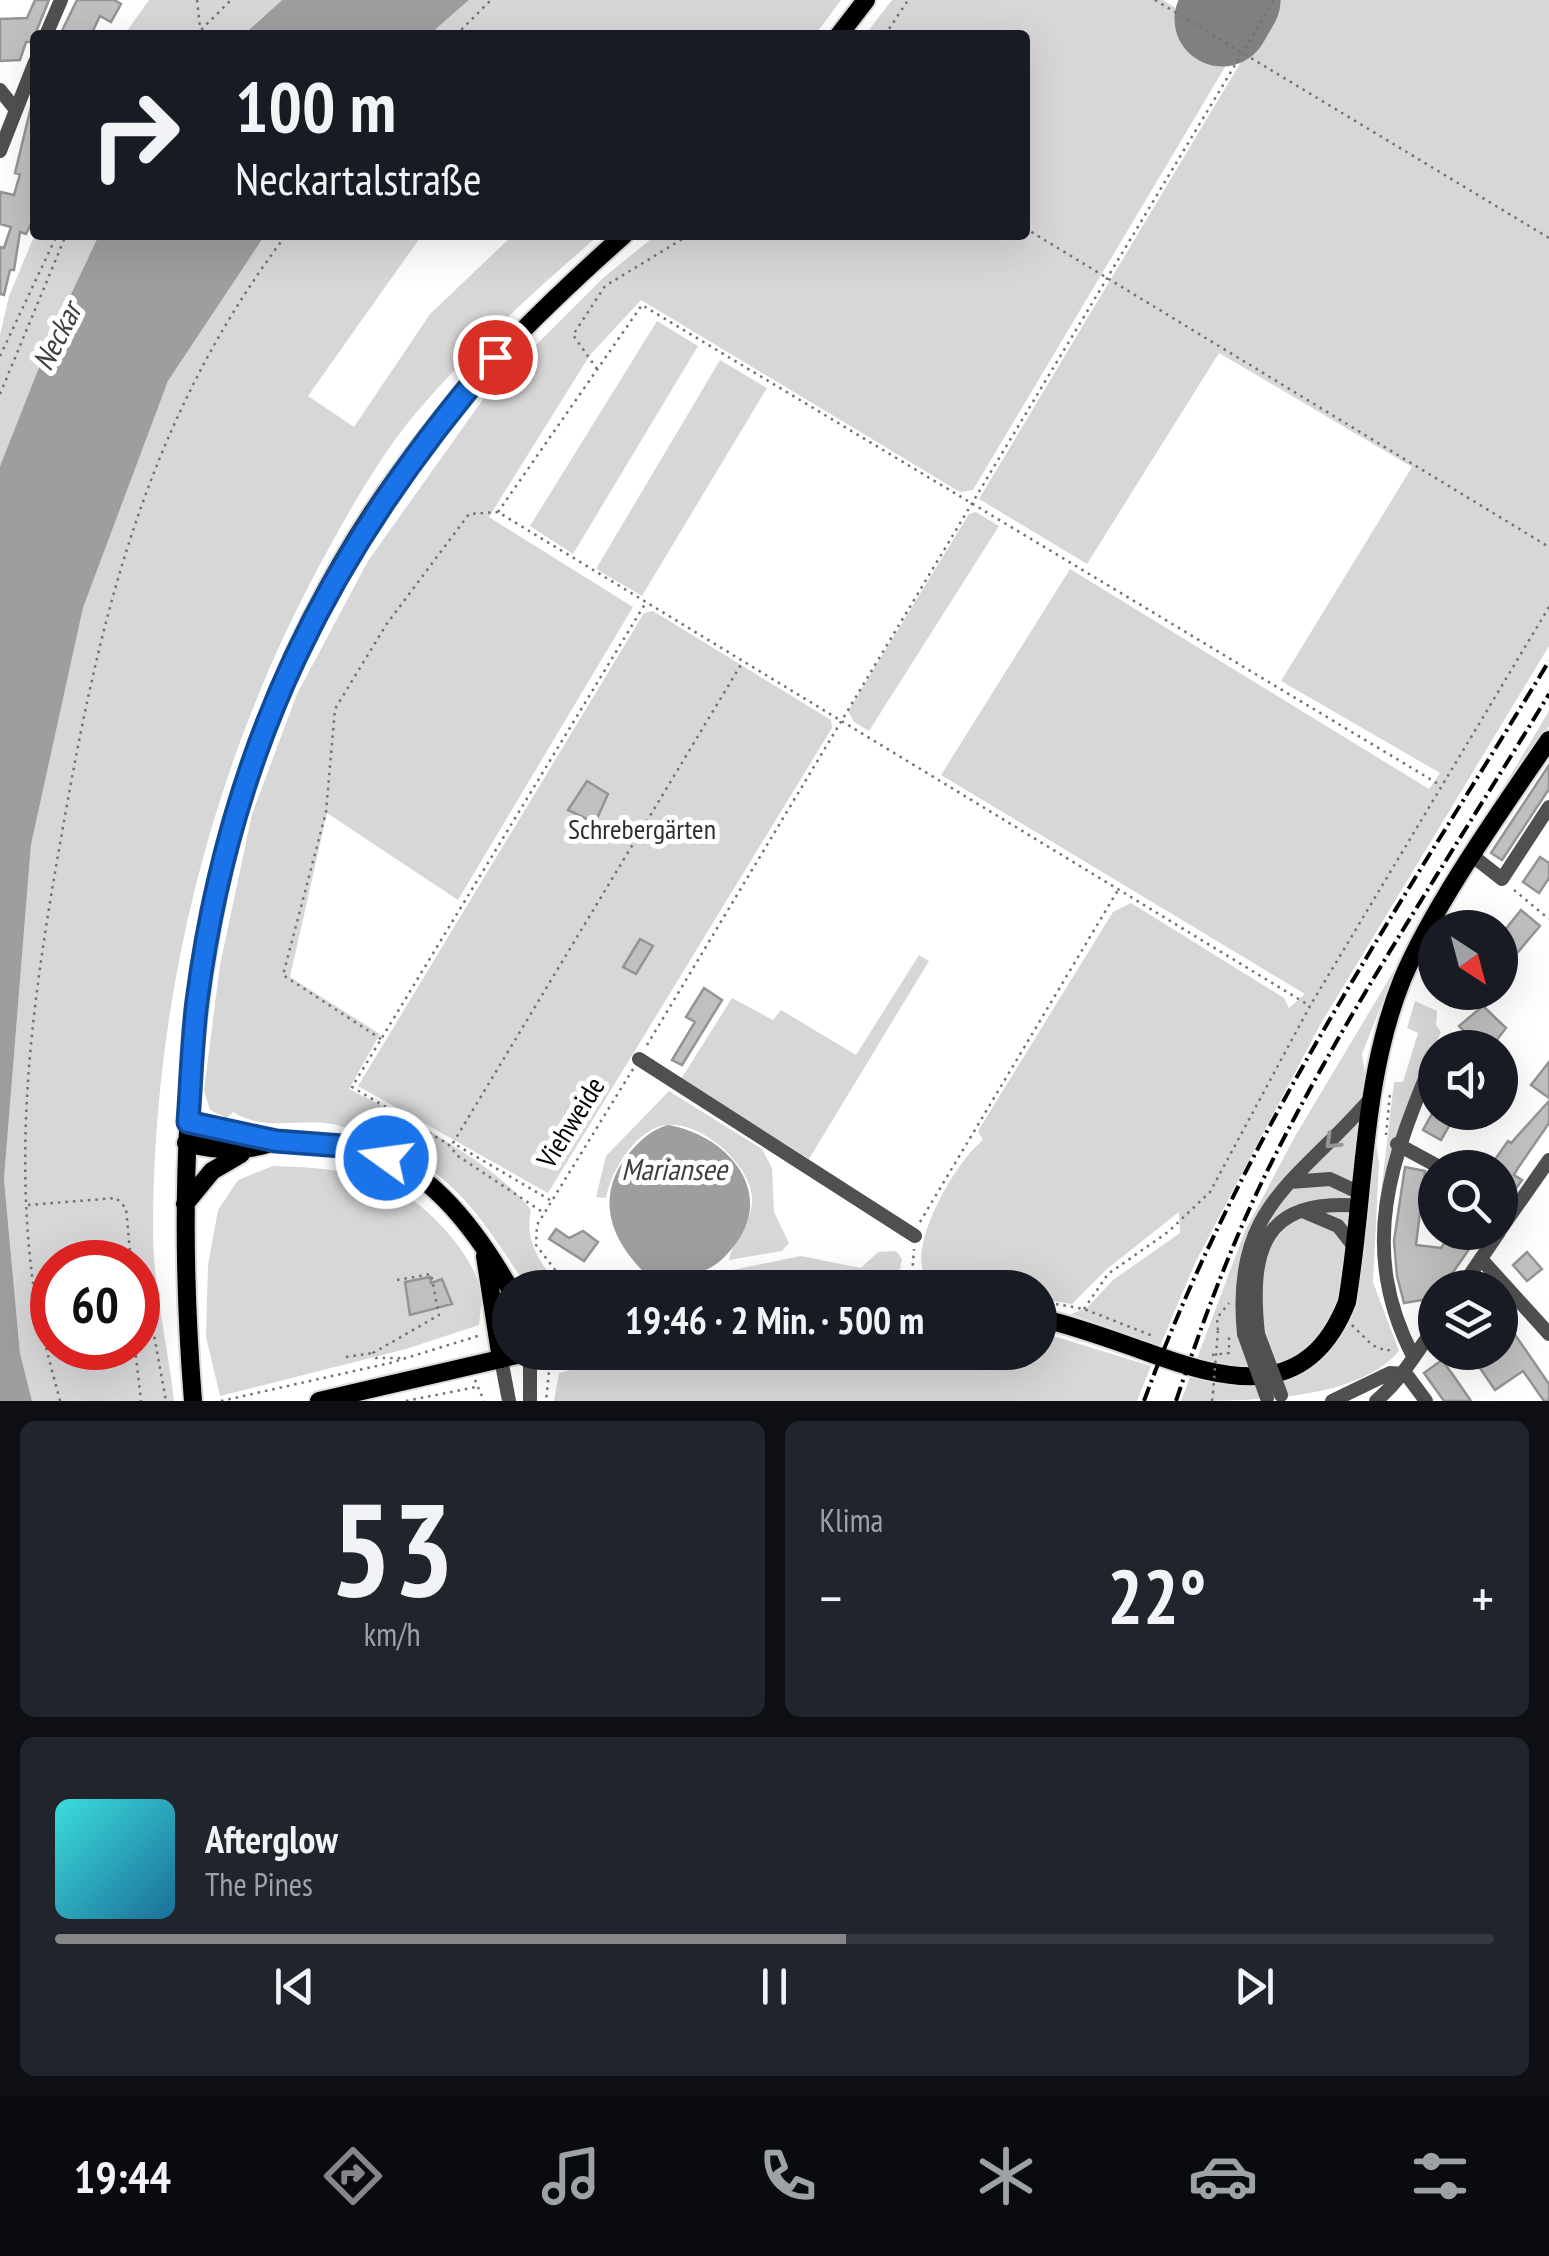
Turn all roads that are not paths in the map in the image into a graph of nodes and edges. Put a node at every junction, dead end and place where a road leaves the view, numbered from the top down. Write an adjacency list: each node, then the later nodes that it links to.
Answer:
1 (61, 0): 3 (street)
2 (866, 0): 4 (main road)
3 (48, 30)
4 (842, 30)
5 (30, 75): 7 (street)
6 (0, 90): 7 (street)
7 (16, 110): 8 (street)
8 (0, 151)
9 (619, 240): 16 (main road)
10 (1549, 740): 12 (main road)
11 (1549, 807): 12 (street)
12 (1474, 856): 15 (main road)
13 (639, 1059): 28 (street)
14 (1418, 1096): 19 (street)
15 (1372, 1098): 23 (street, one-way to 23); 25 (main road)
16 (188, 1122): 17 (main road); 18 (main road)
17 (276, 1141): 20 (main road); 31 (main road)
18 (186, 1144): 20 (main road); 26 (main road)
19 (1398, 1144): 21 (street); 40 (street)
20 (256, 1149): 26 (main road)
21 (1418, 1155)
22 (1549, 1160): 24 (street)
23 (1289, 1182): 25 (street); 38 (street)
24 (1518, 1197)
25 (1361, 1200): 27 (street); 29 (main road)
26 (184, 1204): 46 (main road)
27 (1297, 1210): 29 (street); 38 (street)
28 (915, 1236)
29 (1356, 1249): 36 (main road)
30 (1486, 1250): 32 (street)
31 (484, 1252): 33 (main road); 35 (main road)
32 (1480, 1259): 34 (street); 37 (street)
33 (497, 1270)
34 (1473, 1270)
35 (492, 1304)
36 (1057, 1324)
37 (1549, 1334)
38 (1244, 1335): 45 (street, bridge)
39 (1418, 1348): 40 (street)
40 (1412, 1356): 44 (street)
41 (492, 1361): 47 (main road)
42 (503, 1370): 48 (street)
43 (530, 1370): 49 (street)
44 (1406, 1374): 50 (street); 51 (street); 52 (street)
45 (1276, 1399)
46 (193, 1401)
47 (319, 1401)
48 (510, 1401)
49 (530, 1401)
50 (1332, 1401)
51 (1376, 1401)
52 (1426, 1401)

